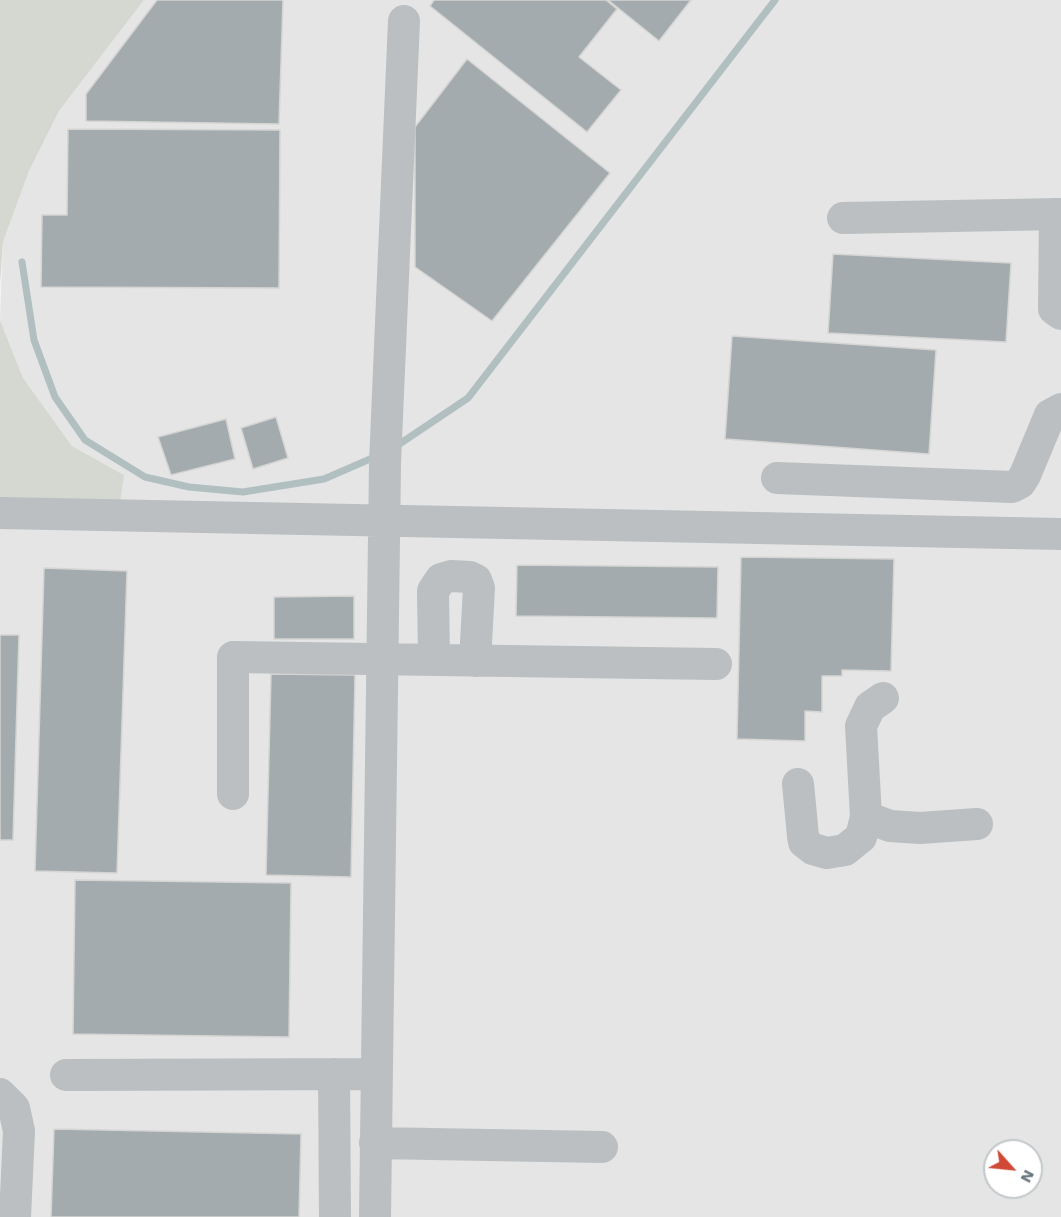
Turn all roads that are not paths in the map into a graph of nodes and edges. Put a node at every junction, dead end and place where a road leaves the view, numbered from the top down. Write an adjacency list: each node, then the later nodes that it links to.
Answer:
1 (404, 21): 9 (lane)
2 (1058, 214): 3 (lane); 4 (lane)
3 (843, 218)
4 (1061, 314)
5 (1061, 409): 7 (lane)
6 (777, 478): 7 (lane)
7 (930, 485): 10 (lane)
8 (0, 513): 9 (lane)
9 (384, 522): 10 (lane); 12 (lane)
10 (930, 531): 11 (lane)
11 (1061, 534)
12 (382, 660): 13 (lane); 18 (lane); 22 (lane)
13 (434, 660): 14 (lane); 14 (lane)
14 (475, 661): 15 (lane)
15 (716, 664)
16 (883, 698): 19 (lane)
17 (798, 784): 19 (lane)
18 (233, 794)
19 (866, 817): 20 (lane)
20 (977, 824)
21 (334, 1074): 22 (lane); 23 (lane); 28 (lane)
22 (376, 1074): 25 (lane)
23 (66, 1075)
24 (0, 1094): 27 (lane)
25 (375, 1143): 26 (lane); 29 (lane)
26 (602, 1147)
27 (15, 1217)
28 (335, 1217)
29 (375, 1217)

